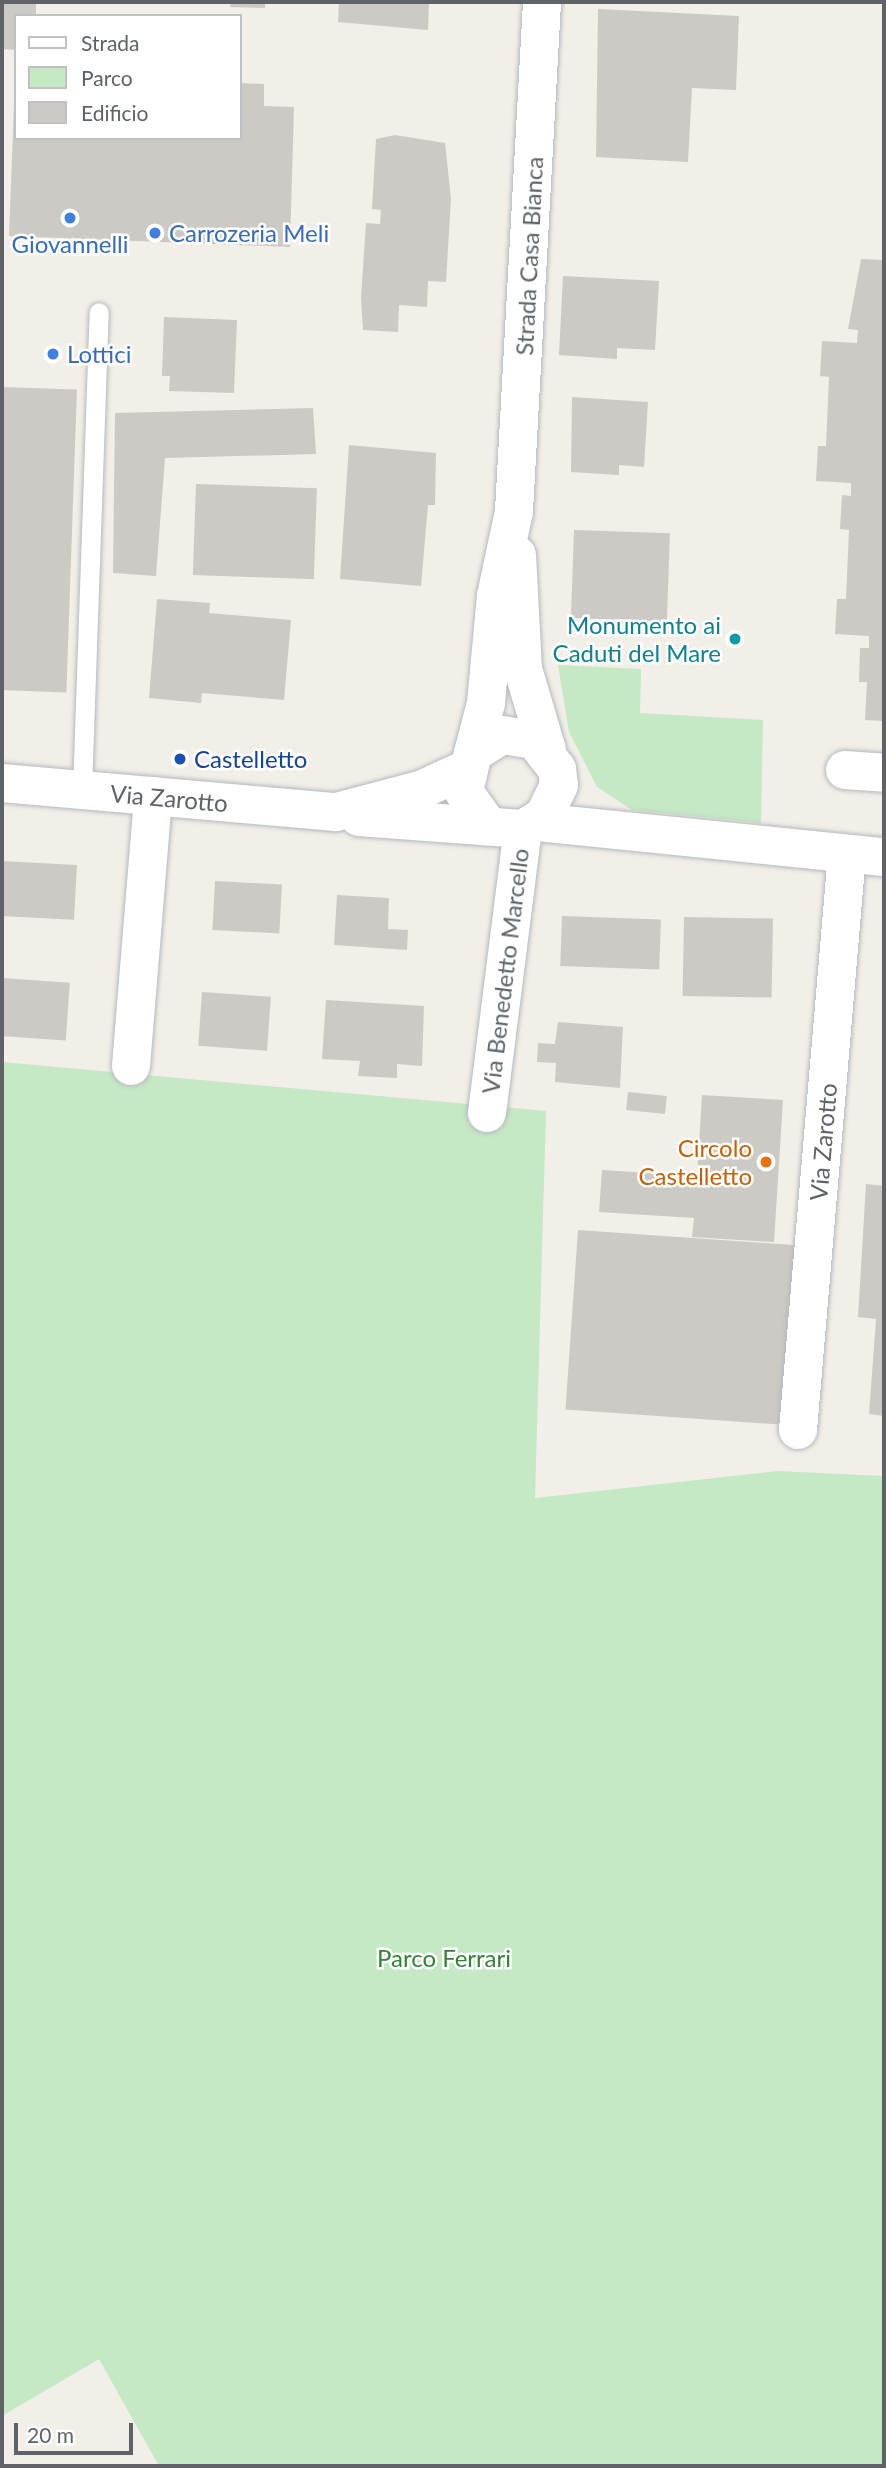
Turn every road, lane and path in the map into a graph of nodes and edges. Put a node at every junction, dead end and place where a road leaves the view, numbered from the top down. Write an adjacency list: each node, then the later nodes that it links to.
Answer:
1 (542, 2): 3 (street, Strada Casa Bianca)
2 (99, 312): 9 (lane)
3 (514, 511): 4 (street, Strada Casa Bianca); 5 (street, Strada Casa Bianca)
4 (469, 761): 5 (street, Via Zarotto); 11 (street, Via Zarotto); 12 (street)
5 (553, 768): 12 (street); 13 (street, Via Zarotto)
6 (845, 770): 7 (street)
7 (884, 773)
8 (2, 783): 9 (street, Via Zarotto)
9 (82, 790): 10 (street, Via Zarotto)
10 (153, 796): 11 (street, Via Zarotto); 15 (street)
11 (336, 812): 12 (street, Via Zarotto)
12 (516, 825): 13 (street, Via Zarotto); 16 (street, Via Benedetto Marcello)
13 (694, 842): 14 (street, Via Zarotto)
14 (866, 856): 17 (street, Via Zarotto)
15 (131, 1066)
16 (487, 1114)
17 (798, 1430)

